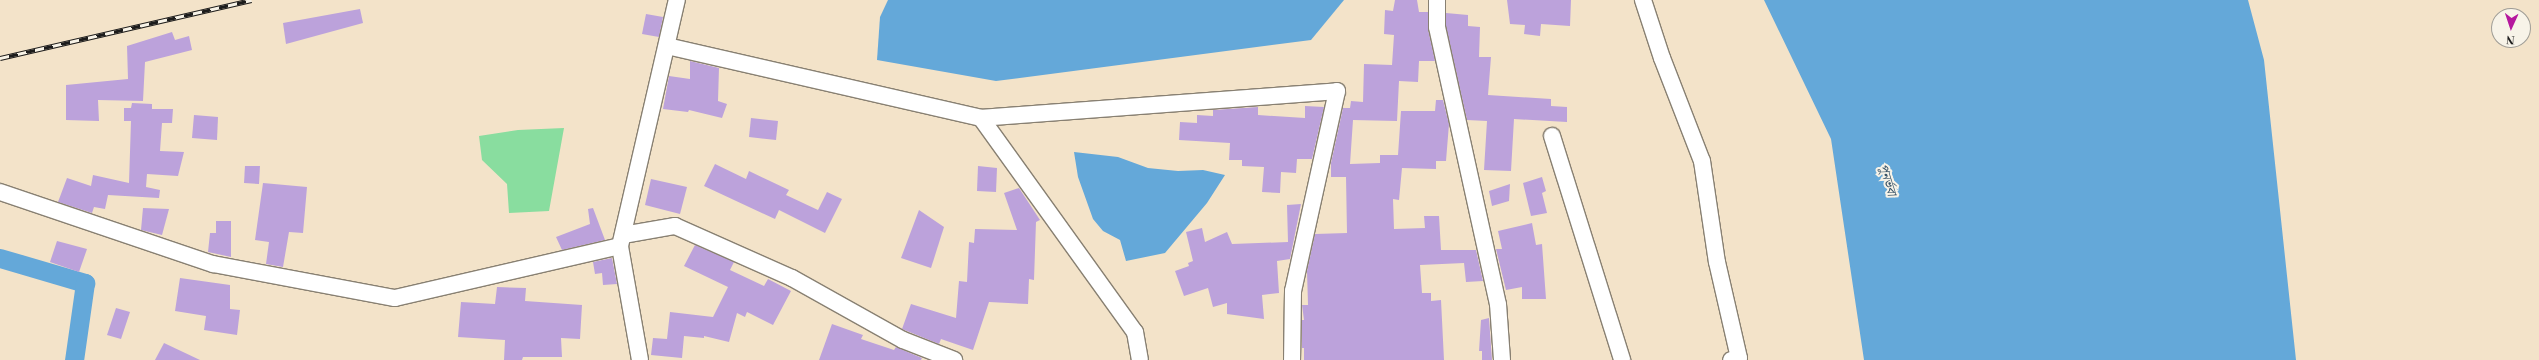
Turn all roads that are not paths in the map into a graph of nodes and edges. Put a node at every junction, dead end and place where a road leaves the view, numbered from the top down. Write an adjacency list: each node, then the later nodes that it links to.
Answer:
1 (677, 0): 4 (street)
2 (1437, 0): 13 (street)
3 (1643, 0): 15 (street)
4 (667, 46): 5 (street); 8 (street)
5 (981, 118): 11 (street); 12 (street)
6 (1552, 136): 14 (street)
7 (0, 192): 8 (street)
8 (622, 241): 9 (street); 10 (street)
9 (640, 360)
10 (954, 360)
11 (1140, 360)
12 (1292, 360)
13 (1502, 360)
14 (1622, 360)
15 (1731, 360)

